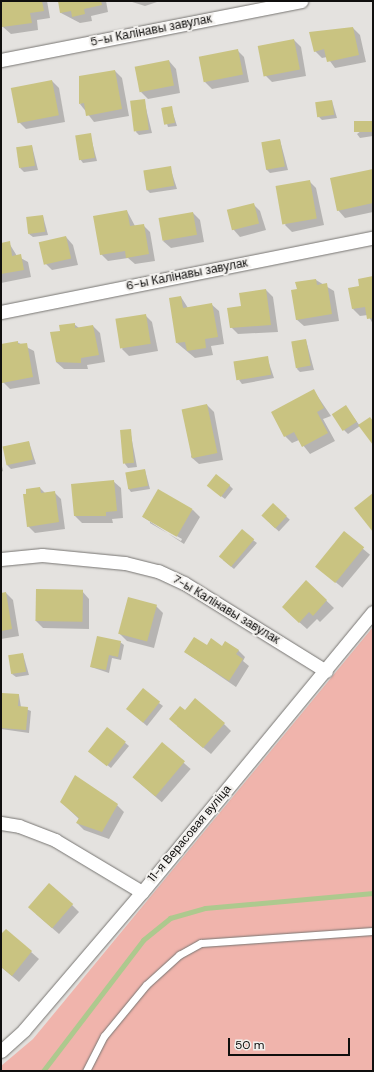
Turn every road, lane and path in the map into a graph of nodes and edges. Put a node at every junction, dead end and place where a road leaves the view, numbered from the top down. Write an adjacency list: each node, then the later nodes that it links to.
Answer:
1 (301, 1): 2 (street, 5-ы Калінавы завулак)
2 (1, 60)
3 (373, 238): 4 (street, 6-ы Калінавы завулак)
4 (1, 312)
5 (1, 559): 7 (street, 7-ы Калінавы завулак)
6 (373, 612): 7 (street, 11-я Верасовая вуліца)
7 (326, 671): 9 (street, 11-я Верасовая вуліца)
8 (1, 823): 9 (street)
9 (142, 892): 11 (street, 11-я Верасовая вуліца)
10 (373, 931): 12 (lane)
11 (1, 1051)
12 (86, 1071)

